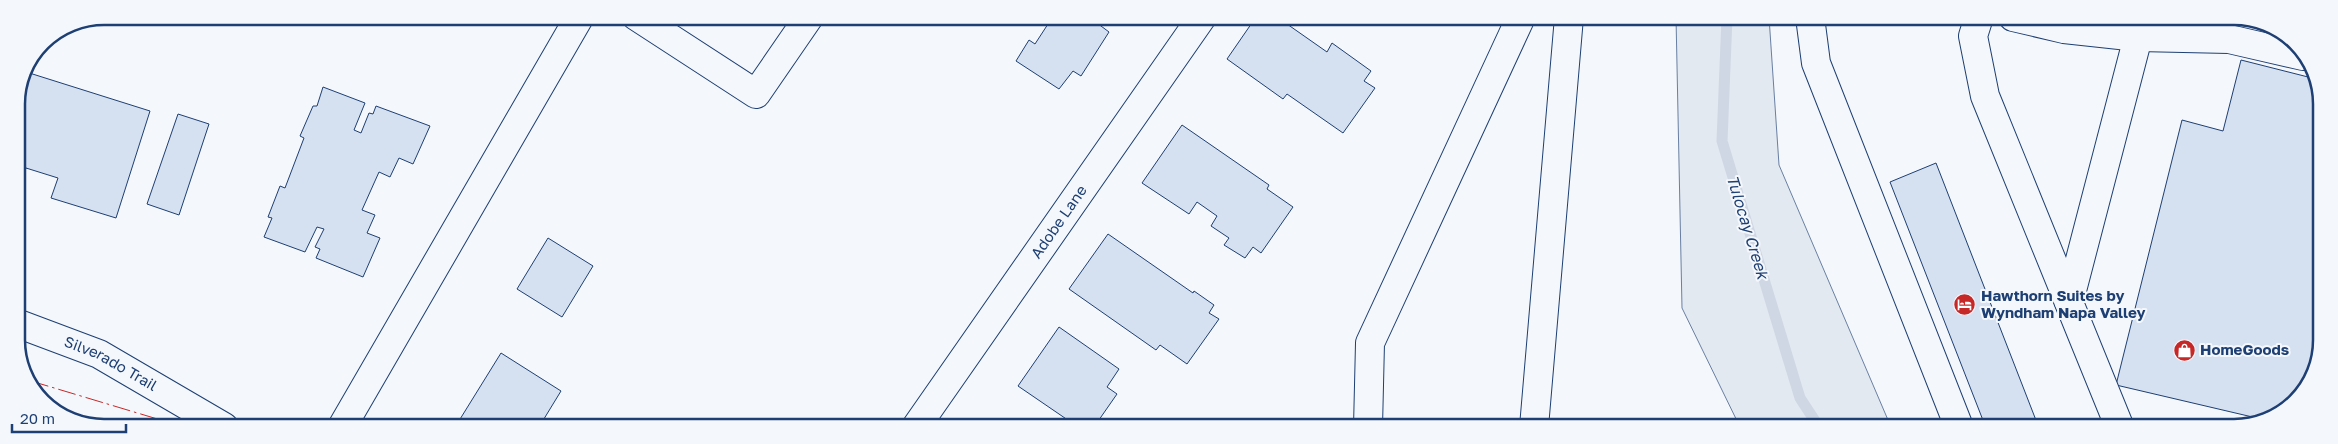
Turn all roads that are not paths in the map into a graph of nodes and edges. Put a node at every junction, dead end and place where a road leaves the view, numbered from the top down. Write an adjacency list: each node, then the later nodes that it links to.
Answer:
1 (575, 25): 15 (street)
2 (650, 25): 3 (street)
3 (803, 25)
4 (1196, 25): 16 (street, Adobe Lane)
5 (1517, 25): 17 (street)
6 (1568, 25): 18 (street)
7 (1811, 25): 19 (street)
8 (1976, 25): 12 (street)
9 (2047, 25): 10 (street)
10 (2138, 37): 11 (street); 12 (street)
11 (2295, 54)
12 (2069, 302): 20 (street)
13 (25, 326): 14 (street, Silverado Trail)
14 (210, 419)
15 (347, 419)
16 (922, 419)
17 (1368, 419)
18 (1535, 419)
19 (1955, 419)
20 (2116, 419)

